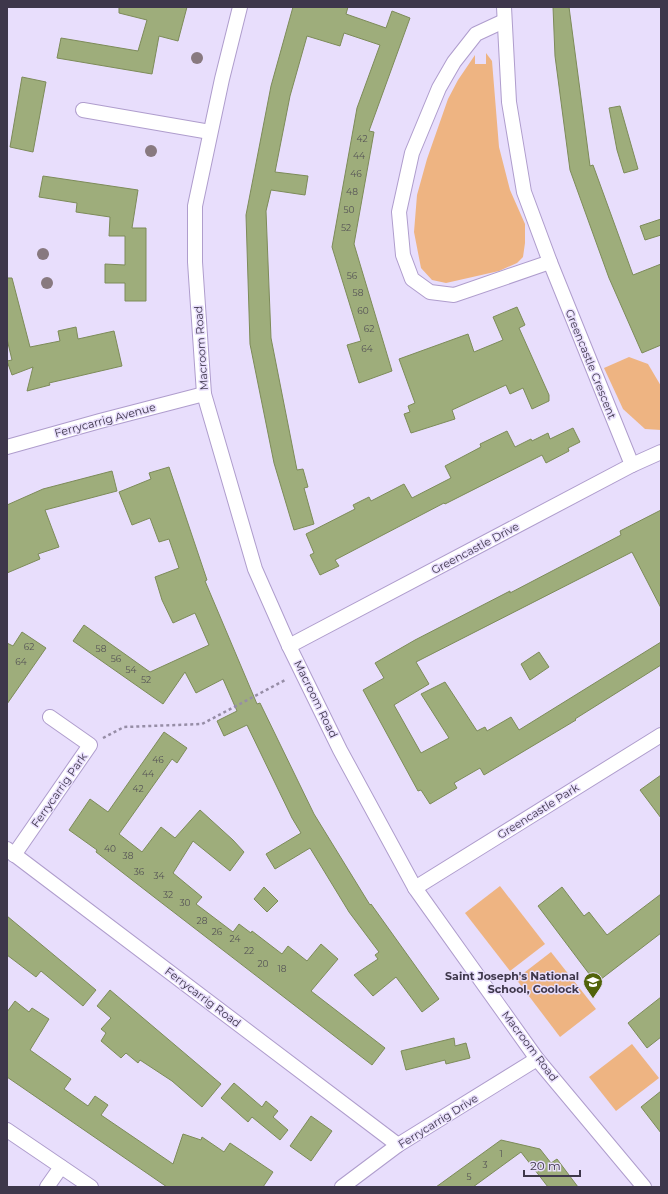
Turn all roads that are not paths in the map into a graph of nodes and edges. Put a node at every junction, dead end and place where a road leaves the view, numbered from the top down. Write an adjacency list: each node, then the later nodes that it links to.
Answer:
1 (240, 7): 4 (street, Macroom Road)
2 (504, 14): 5 (street, Greencastle Crescent); 5 (street, Greencastle Crescent)
3 (83, 110): 4 (street)
4 (210, 132): 6 (street, Macroom Road)
5 (550, 262): 9 (street, Greencastle Crescent)
6 (204, 394): 7 (street, Ferrycarrig Avenue); 10 (street, Macroom Road)
7 (7, 447)
8 (661, 452): 9 (street, Greencastle Drive)
9 (632, 465): 10 (street, Greencastle Drive)
10 (289, 646): 14 (street, Macroom Road)
11 (50, 717): 13 (street, Ferrycarrig Park)
12 (661, 735): 14 (street, Greencastle Park)
13 (11, 852): 17 (street, Ferrycarrig Road)
14 (415, 888): 15 (street, Macroom Road)
15 (537, 1059): 17 (street, Ferrycarrig Drive); 22 (street, Macroom Road)
16 (7, 1130): 18 (street)
17 (398, 1145): 21 (street, Ferrycarrig Drive)
18 (61, 1167): 19 (street); 20 (street)
19 (47, 1187)
20 (91, 1187)
21 (342, 1187)
22 (644, 1187)

